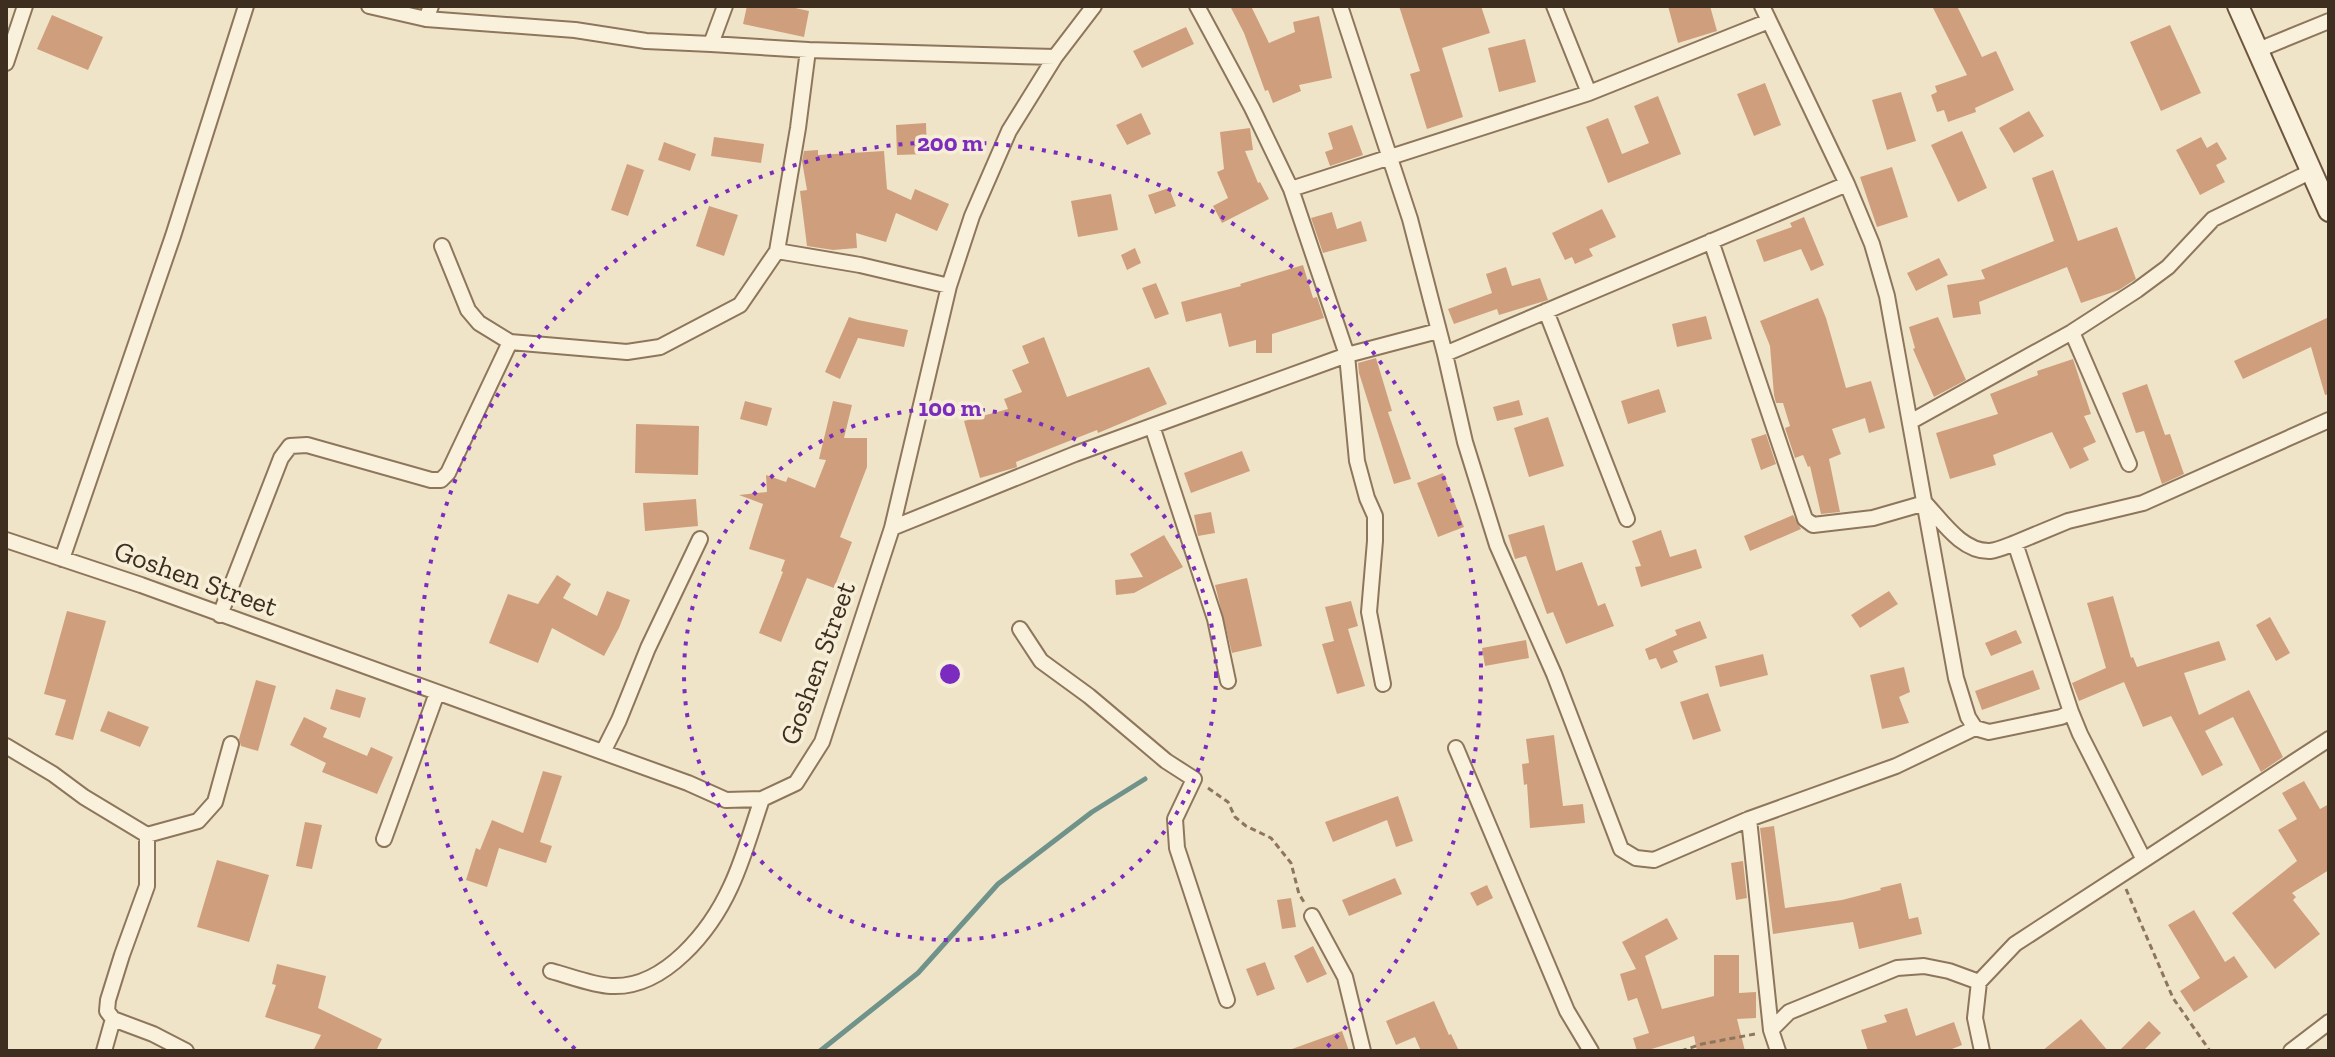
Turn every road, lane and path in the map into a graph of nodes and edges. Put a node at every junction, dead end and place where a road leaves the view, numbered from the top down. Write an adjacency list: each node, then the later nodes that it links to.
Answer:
1 (25, 6): 18 (street)
2 (246, 6): 45 (street)
3 (369, 6): 11 (street)
4 (725, 6): 14 (street)
5 (1094, 6): 17 (street, Goshen Street)
6 (1197, 6): 23 (street)
7 (1340, 6): 20 (street)
8 (1554, 6): 19 (street)
9 (1762, 6): 12 (street)
10 (2238, 6): 16 (street)
11 (429, 12): 14 (street)
12 (1769, 21): 19 (street); 22 (street)
13 (2329, 21): 16 (street)
14 (711, 44): 15 (street)
15 (808, 50): 17 (street); 27 (street)
16 (2258, 50): 21 (street)
17 (1055, 57): 28 (street, Goshen Street)
18 (6, 63)
19 (1589, 93): 20 (street)
20 (1388, 156): 23 (street); 30 (street)
21 (2310, 172): 24 (street); 31 (street)
22 (1847, 184): 25 (street); 36 (street)
23 (1291, 189): 34 (street)
24 (2329, 211)
25 (1711, 241): 29 (street); 39 (street)
26 (442, 246): 32 (street)
27 (777, 251): 28 (street); 32 (street)
28 (949, 286): 41 (street, Goshen Street)
29 (1546, 311): 33 (street); 40 (street)
30 (1438, 331): 33 (street); 34 (street)
31 (2072, 332): 36 (street); 38 (street)
32 (510, 342): 46 (street)
33 (1445, 354): 60 (street)
34 (1347, 355): 37 (street); 49 (street)
35 (2329, 420): 44 (street)
36 (1910, 422): 39 (street)
37 (1152, 426): 41 (street); 48 (street)
38 (2129, 464)
39 (1925, 503): 44 (street); 52 (street)
40 (1627, 519)
41 (892, 528): 59 (street, Goshen Street)
42 (700, 539): 57 (street)
43 (6, 540): 45 (street, Goshen Street)
44 (2015, 543): 51 (street)
45 (62, 559): 46 (street, Goshen Street)
46 (220, 615): 50 (street, Goshen Street)
47 (1020, 629): 58 (street)
48 (1228, 681)
49 (1383, 684)
50 (437, 693): 57 (street, Goshen Street); 62 (street)
51 (2071, 712): 52 (street); 63 (street)
52 (1975, 728): 60 (street)
53 (2329, 739): 63 (street)
54 (231, 744): 61 (street)
55 (6, 746): 61 (street)
56 (1456, 748): 75 (street)
57 (603, 752): 59 (street, Goshen Street)
58 (1194, 779): 65 (path); 68 (street)
59 (762, 799): 66 (street)
60 (1749, 819): 71 (street)
61 (147, 835): 69 (street)
62 (384, 839)
63 (2144, 860): 64 (street)
64 (2120, 875): 67 (street); 79 (path)
65 (1312, 916): 74 (street)
66 (551, 971)
67 (1979, 982): 71 (street); 78 (street)
68 (1227, 1000)
69 (113, 1019): 72 (street); 73 (street)
70 (2329, 1022): 80 (street)
71 (1771, 1030): 76 (path); 77 (street)
72 (104, 1051)
73 (186, 1051)
74 (1363, 1051)
75 (1591, 1051)
76 (1681, 1051)
77 (1778, 1051)
78 (1982, 1051)
79 (2210, 1051)
80 (2291, 1051)

